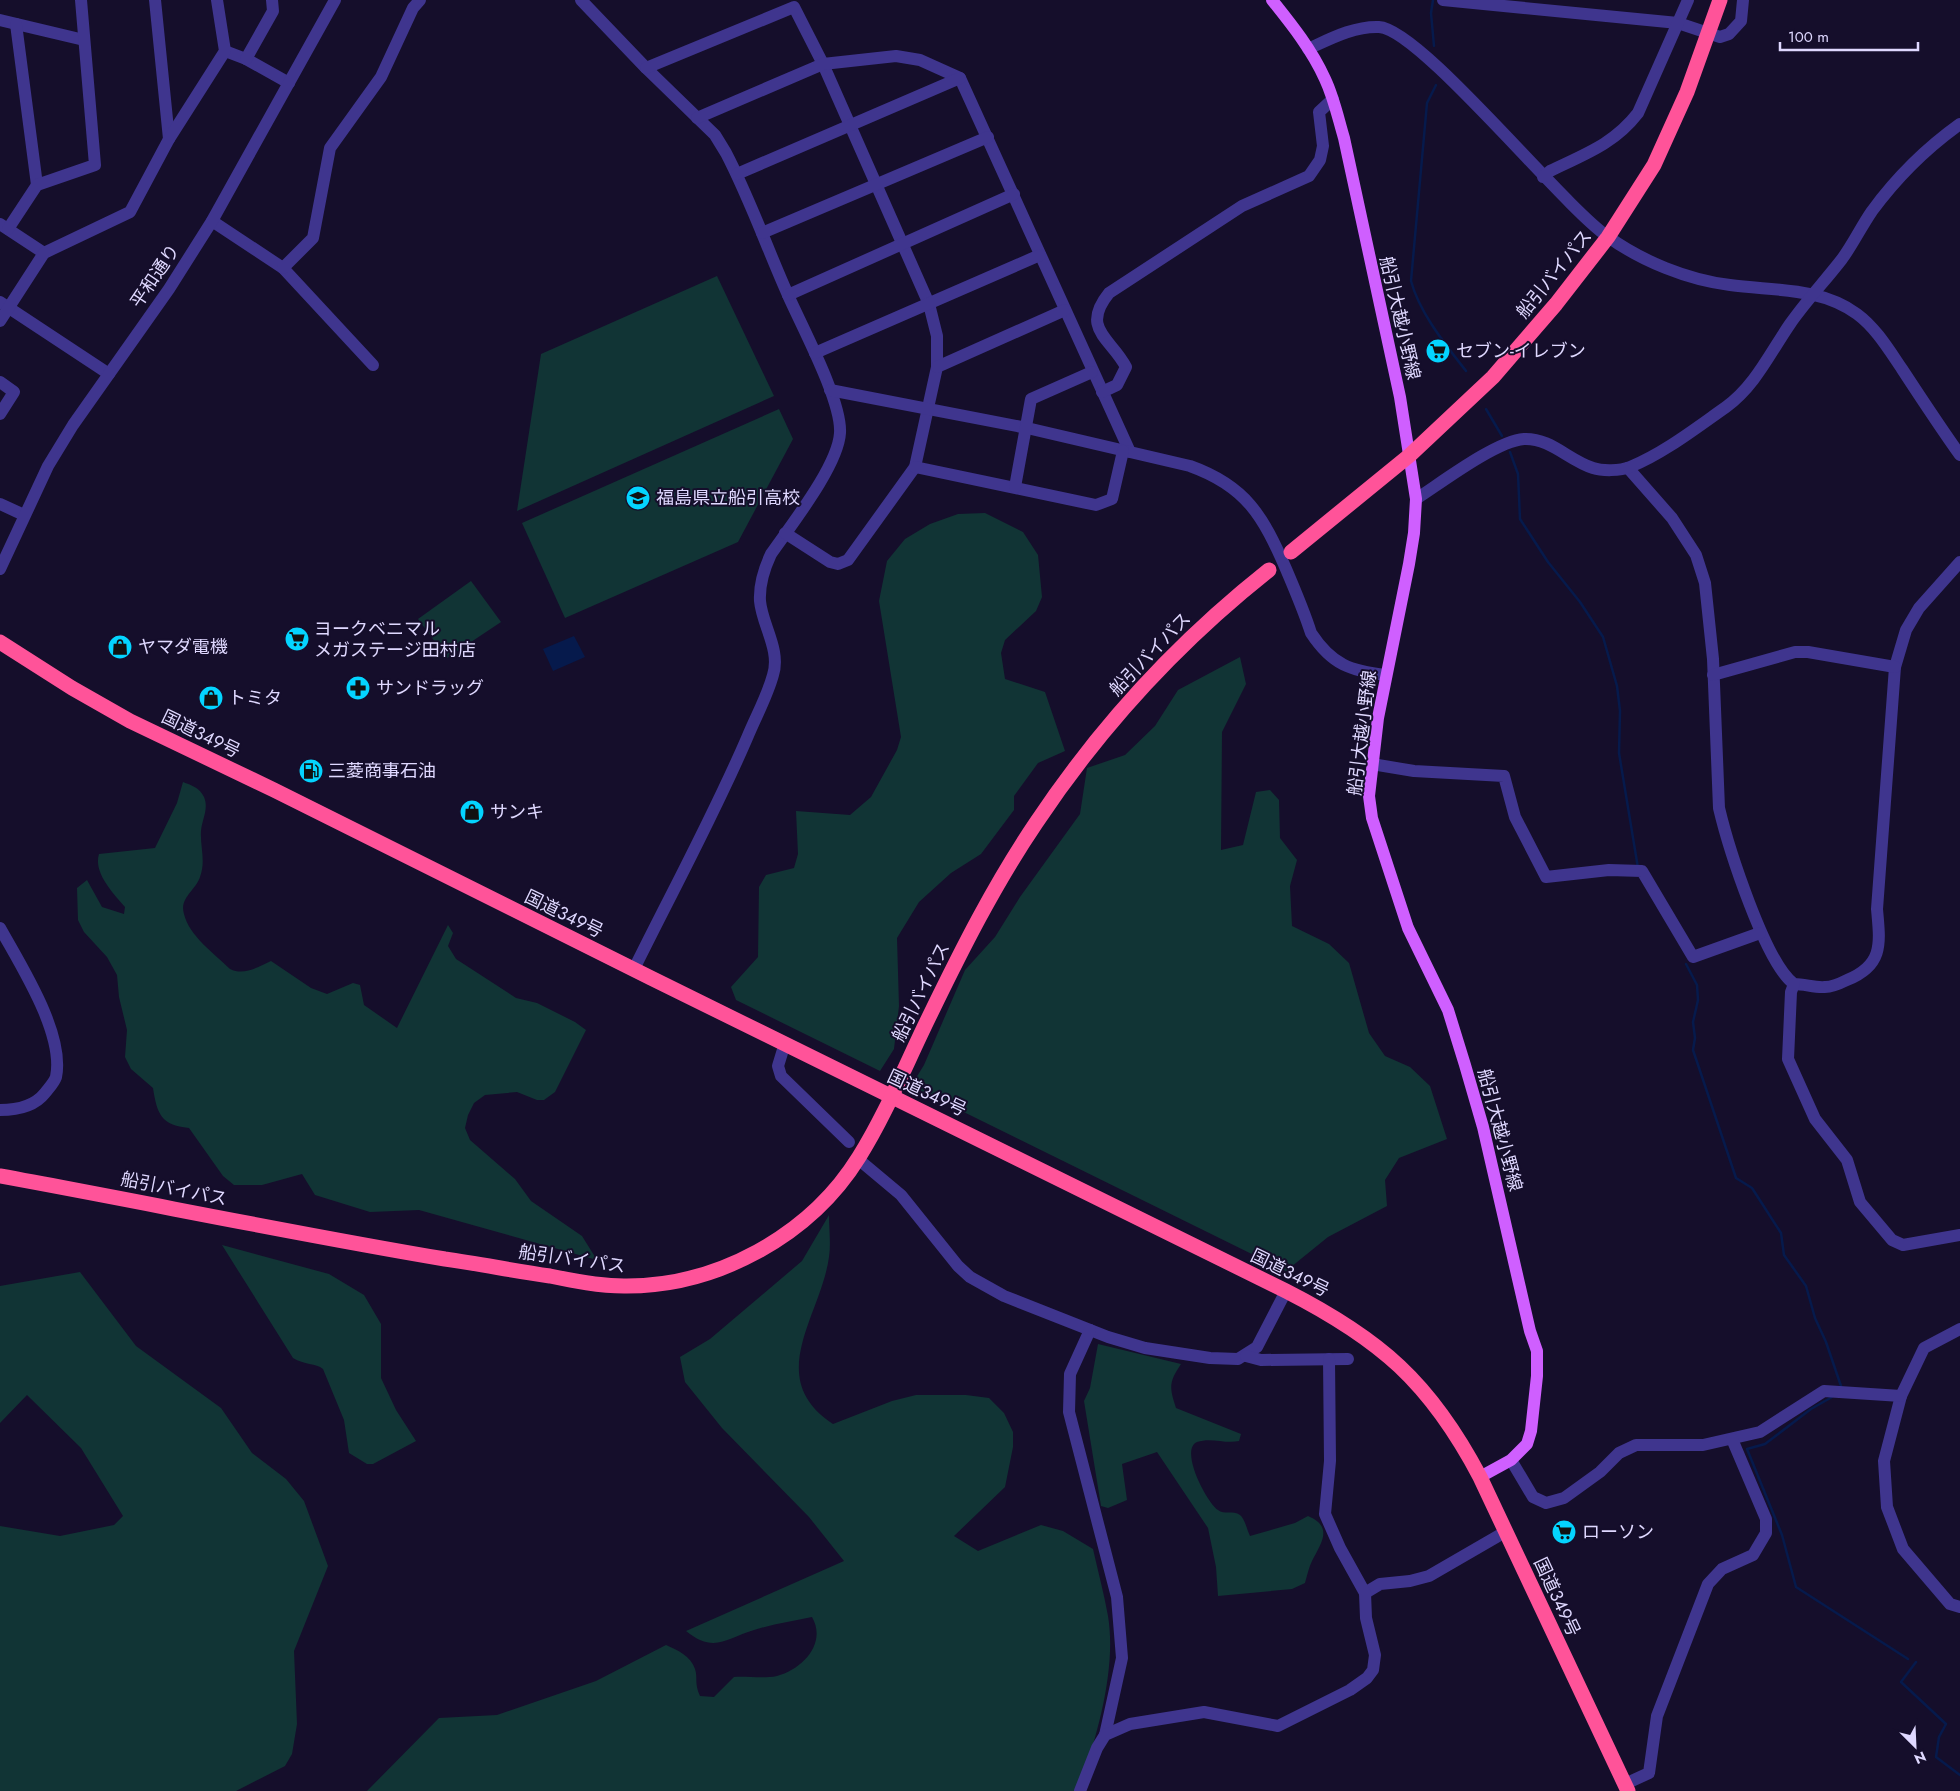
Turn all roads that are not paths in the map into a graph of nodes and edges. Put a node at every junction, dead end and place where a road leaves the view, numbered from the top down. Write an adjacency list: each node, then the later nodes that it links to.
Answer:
1 (81, 0): 17 (street)
2 (155, 0): 30 (street)
3 (217, 0): 19 (street)
4 (272, 0): 20 (street)
5 (335, 0): 24 (street, 平和通り)
6 (420, 0): 43 (street)
7 (581, 0): 22 (street)
8 (1272, 0): 18 (main road, 船引大越小野線)
9 (1443, 0): 14 (street)
10 (1688, 0): 14 (street)
11 (1720, 0): 16 (highway, 船引バイパス)
12 (1743, 0): 16 (street)
13 (0, 20): 15 (street)
14 (1678, 23): 16 (street); 32 (street)
15 (16, 24): 17 (street); 34 (street)
16 (1709, 34): 39 (highway, 船引バイパス)
17 (84, 40): 34 (street)
18 (1308, 49): 25 (main road, 船引大越小野線); 32 (street)
19 (224, 51): 20 (street); 30 (street)
20 (246, 59): 24 (street)
21 (823, 64): 22 (street); 23 (street); 26 (street); 28 (street)
22 (646, 68): 26 (street)
23 (960, 78): 28 (street); 29 (street)
24 (288, 83): 36 (street, 平和通り)
25 (1333, 100): 57 (street); 62 (main road, 船引大越小野線)
26 (697, 118): 31 (street)
27 (1960, 124): 44 (street)
28 (850, 126): 31 (street); 33 (street)
29 (988, 137): 33 (street); 35 (street)
30 (169, 139): 41 (street)
31 (737, 174): 38 (street)
32 (1544, 177): 39 (street)
33 (876, 184): 38 (street); 40 (street)
34 (37, 185): 37 (street)
35 (1014, 194): 40 (street); 42 (street)
36 (212, 221): 43 (street); 54 (street, 平和通り)
37 (4, 226): 41 (street)
38 (762, 233): 45 (street)
39 (1608, 237): 44 (street); 62 (highway, 船引バイパス)
40 (901, 244): 45 (street); 46 (street)
41 (44, 253): 47 (street)
42 (1040, 255): 46 (street); 48 (street)
43 (283, 268): 51 (street)
44 (1811, 294): 63 (street); 65 (street)
45 (788, 295): 50 (street)
46 (929, 304): 50 (street); 52 (street)
47 (5, 305): 49 (street); 54 (street)
48 (1065, 310): 52 (street); 53 (street)
49 (0, 321)
50 (815, 353): 56 (street)
51 (373, 365)
52 (937, 367): 58 (street)
53 (1092, 372): 57 (street); 60 (street)
54 (109, 374): 69 (street, 平和通り)
55 (0, 382): 59 (street)
56 (830, 390): 58 (street); 70 (street)
57 (1102, 392): 61 (street)
58 (929, 409): 60 (street); 64 (street)
59 (0, 414)
60 (1027, 428): 61 (street); 66 (street)
61 (1126, 451): 66 (street); 77 (street)
62 (1410, 455): 67 (main road, 船引大越小野線); 71 (highway, 船引バイパス)
63 (1960, 455)
64 (915, 467): 66 (street); 70 (street)
65 (1628, 468): 67 (street); 78 (street)
66 (1015, 487)
67 (1416, 499): 77 (main road, 船引大越小野線)
68 (0, 504): 69 (street)
69 (24, 515): 73 (street, 平和通り)
70 (786, 533): 82 (street)
71 (1291, 552)
72 (1960, 562): 76 (street)
73 (0, 569)
74 (1269, 570): 85 (highway, 船引バイパス)
75 (0, 642): 82 (highway, 国道349号)
76 (1896, 667): 78 (street); 83 (street)
77 (1386, 675): 79 (main road, 船引大越小野線)
78 (1714, 675): 81 (street)
79 (1372, 764): 81 (street); 99 (main road, 船引大越小野線)
80 (0, 928): 86 (street)
81 (1760, 933): 83 (street)
82 (634, 969): 84 (highway, 国道349号)
83 (1794, 984): 90 (street)
84 (785, 1043): 85 (highway, 国道349号); 87 (street)
85 (890, 1096): 88 (highway, 船引バイパス); 91 (highway, 国道349号)
86 (0, 1110)
87 (849, 1142)
88 (858, 1159): 89 (highway, 船引バイパス); 93 (street)
89 (0, 1176)
90 (1960, 1235)
91 (1286, 1291): 94 (street); 100 (highway, 国道349号)
92 (1960, 1329): 97 (street)
93 (1090, 1330): 94 (street); 104 (street)
94 (1246, 1356): 95 (street)
95 (1329, 1359): 96 (street); 102 (street)
96 (1348, 1359)
97 (1901, 1396): 98 (street); 103 (street)
98 (1732, 1439): 99 (street); 105 (street)
99 (1511, 1460): 100 (main road, 船引大越小野線)
100 (1480, 1478): 101 (highway, 国道349号)
101 (1505, 1532): 102 (street); 105 (highway, 国道349号)
102 (1366, 1593): 104 (street)
103 (1960, 1607)
104 (1105, 1735): 106 (street)
105 (1626, 1787)
106 (1080, 1791)

